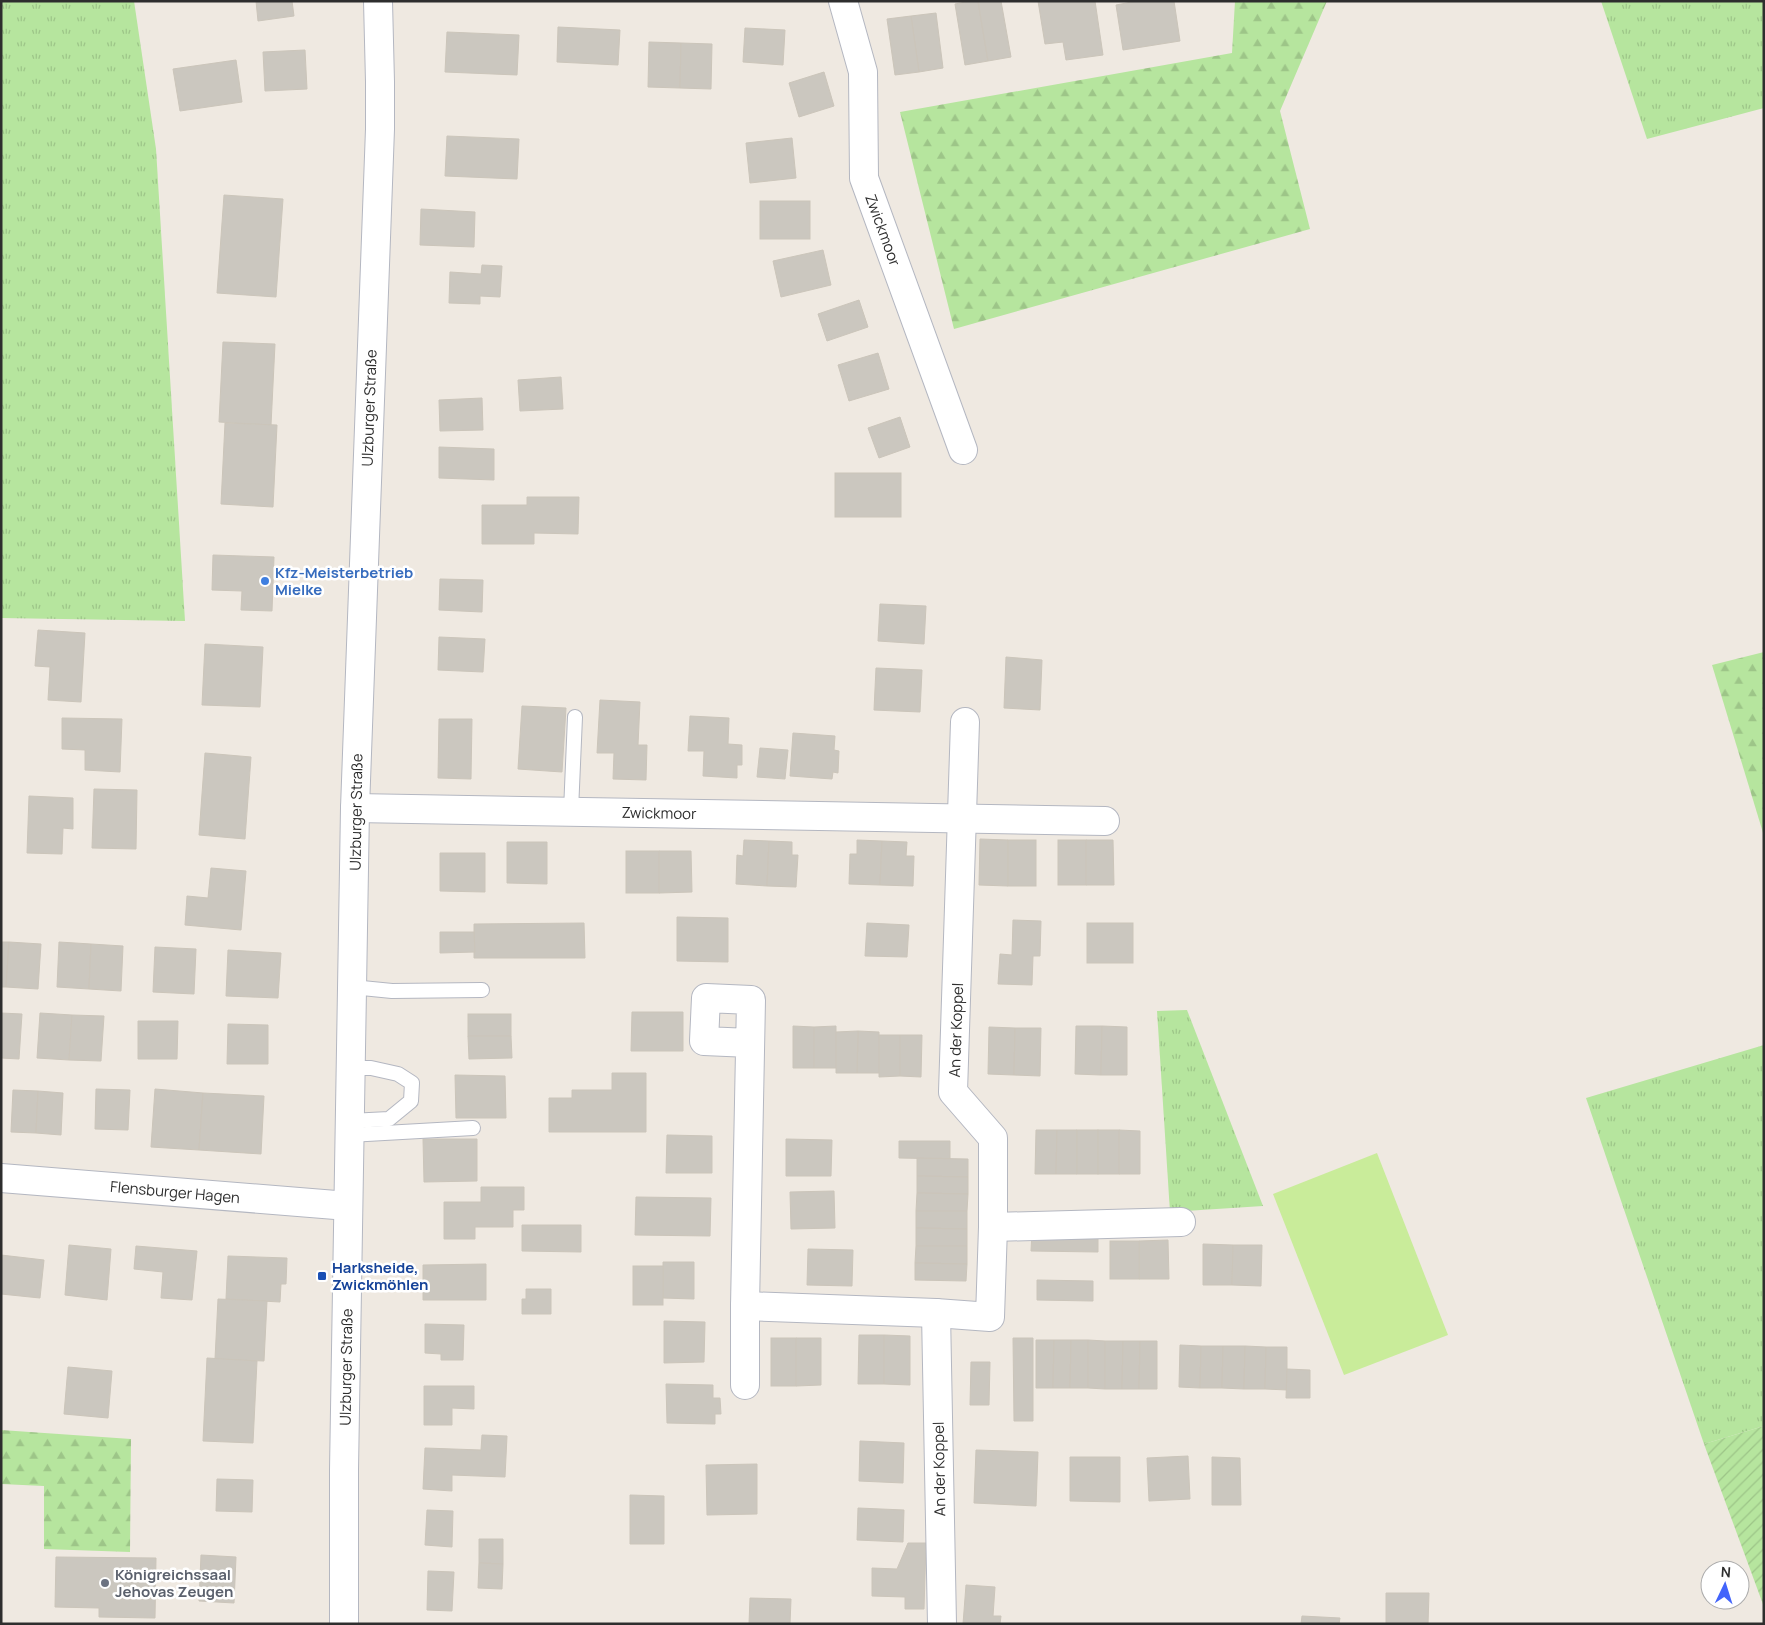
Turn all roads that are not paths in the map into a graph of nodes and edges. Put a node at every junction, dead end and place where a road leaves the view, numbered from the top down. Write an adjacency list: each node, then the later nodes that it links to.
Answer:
1 (378, 1): 6 (street, Ulzburger Straße)
2 (843, 1): 3 (street, Zwickmoor)
3 (963, 450)
4 (575, 717): 7 (lane)
5 (965, 722): 8 (street)
6 (355, 808): 7 (street, Zwickmoor); 10 (street, Ulzburger Straße)
7 (571, 811): 8 (street, Zwickmoor)
8 (962, 818): 9 (street, Zwickmoor); 19 (street, An der Koppel)
9 (1105, 821)
10 (352, 986): 11 (lane); 13 (street, Ulzburger Straße)
11 (482, 990)
12 (750, 1043): 20 (street)
13 (350, 1068): 14 (street, Ulzburger Straße); 14 (lane)
14 (350, 1128): 15 (lane); 17 (street, Ulzburger Straße)
15 (473, 1128)
16 (1, 1178): 17 (street, Flensburger Hagen)
17 (348, 1206): 23 (street, Ulzburger Straße)
18 (1181, 1222): 19 (street)
19 (993, 1227): 21 (street, An der Koppel)
20 (745, 1306): 21 (street, An der Koppel); 22 (street)
21 (936, 1313): 24 (street, An der Koppel)
22 (745, 1385)
23 (344, 1624)
24 (942, 1624)

